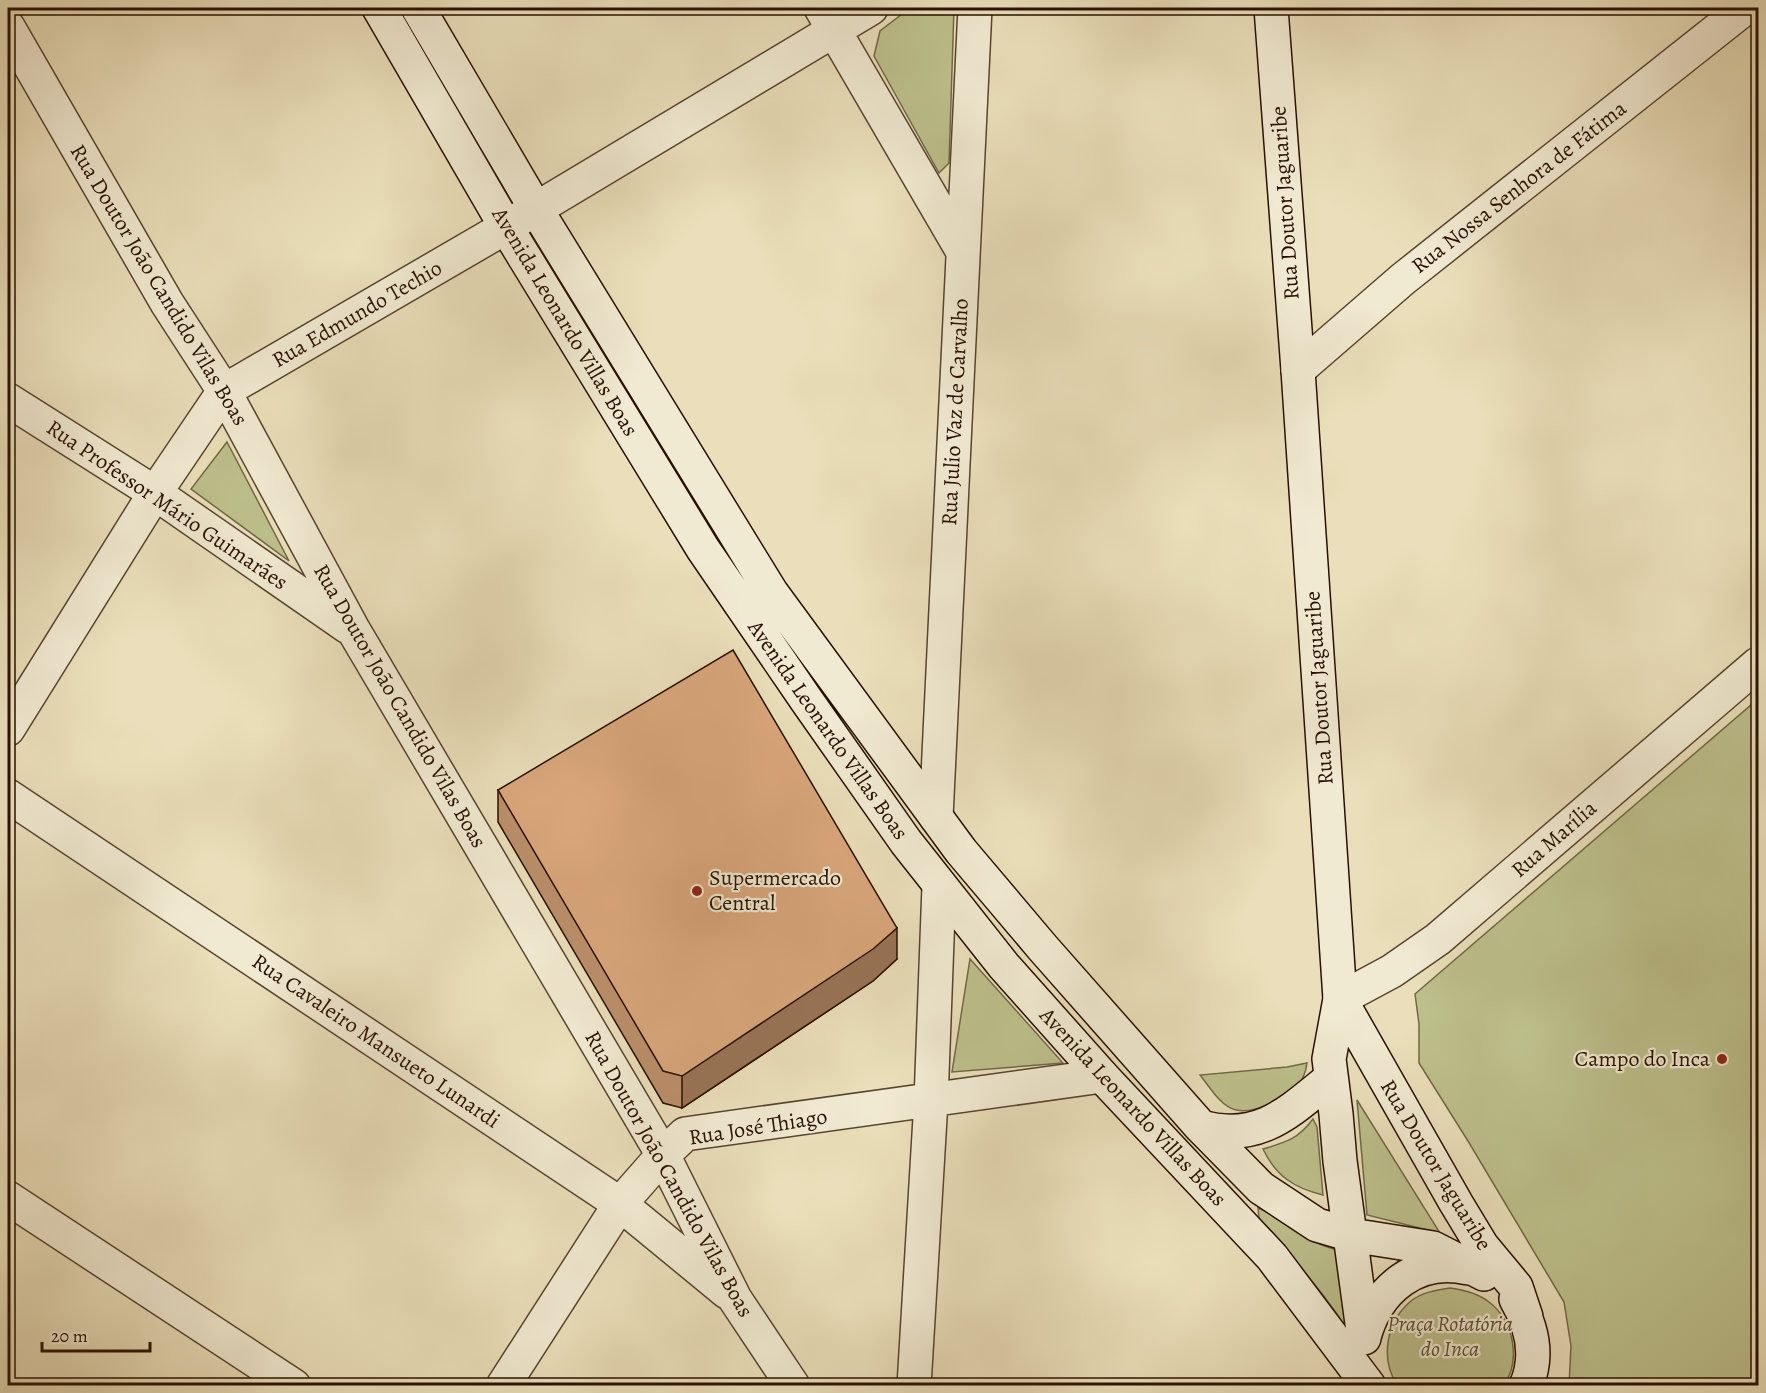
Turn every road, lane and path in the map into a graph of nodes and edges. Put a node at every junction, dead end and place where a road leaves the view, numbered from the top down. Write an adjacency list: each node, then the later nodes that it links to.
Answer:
1 (379, 8): 10 (street, Avenida Leonardo Villas Boas)
2 (418, 8): 9 (street, Avenida Leonardo Villas Boas)
3 (871, 8): 7 (street, Rua Edmundo Techio)
4 (975, 8): 13 (street, Rua Julio Vaz de Carvalho)
5 (1271, 8): 14 (street, Rua Doutor Jaguaribe)
6 (1744, 8): 14 (street, Rua Nossa Senhora de Fátima)
7 (828, 18): 11 (street, Rua Edmundo Techio); 13 (street)
8 (8, 27): 15 (street, Rua Doutor João Candido Vilas Boas)
9 (440, 44): 10 (street); 11 (street, Avenida Leonardo Villas Boas)
10 (410, 61): 12 (street, Avenida Leonardo Villas Boas)
11 (536, 209): 12 (street, Rua Edmundo Techio); 22 (street, Avenida Leonardo Villas Boas)
12 (506, 227): 15 (street, Rua Edmundo Techio); 23 (street, Avenida Leonardo Villas Boas)
13 (963, 250): 22 (street, Rua Julio Vaz de Carvalho)
14 (1298, 369): 24 (street, Rua Doutor Jaguaribe)
15 (224, 391): 17 (street, Rua Edmundo Techio); 18 (street, Rua Doutor João Candido Vilas Boas)
16 (8, 400): 17 (street, Rua Professor Mário Guimarães)
17 (155, 493): 18 (street, Rua Professor Mário Guimarães); 20 (street, Rua Edmundo Techio)
18 (354, 631): 29 (street, Rua Doutor João Candido Vilas Boas)
19 (1758, 664): 24 (street, Rua Marília)
20 (8, 729)
21 (8, 796): 31 (street, Rua Cavaleiro Mansueto Lunardi)
22 (936, 816): 28 (street, Avenida Leonardo Villas Boas)
23 (939, 886): 25 (street, Avenida Leonardo Villas Boas); 27 (street)
24 (1340, 999): 26 (street); 35 (street, Rua Doutor Jaguaribe)
25 (1102, 1076): 27 (street, Rua José Thiago); 41 (street, Avenida Leonardo Villas Boas)
26 (1331, 1078): 28 (street); 32 (street)
27 (931, 1101): 29 (street, Rua José Thiago); 40 (street)
28 (1201, 1127): 32 (street, Avenida Leonardo Villas Boas)
29 (663, 1155): 31 (street, Rua José Thiago); 34 (street, Rua Doutor João Candido Vilas Boas)
30 (8, 1198): 37 (street)
31 (620, 1204): 34 (street, Rua Cavaleiro Mansueto Lunardi); 38 (street, Rua José Thiago)
32 (1351, 1234): 33 (street, Avenida Leonardo Villas Boas); 36 (street)
33 (1484, 1274): 35 (street); 36 (street)
34 (735, 1299): 39 (street, Rua Doutor João Candido Vilas Boas)
35 (1526, 1317): 42 (street)
36 (1364, 1338): 41 (street)
37 (294, 1386)
38 (503, 1386)
39 (793, 1386)
40 (914, 1386)
41 (1370, 1386)
42 (1526, 1386)

